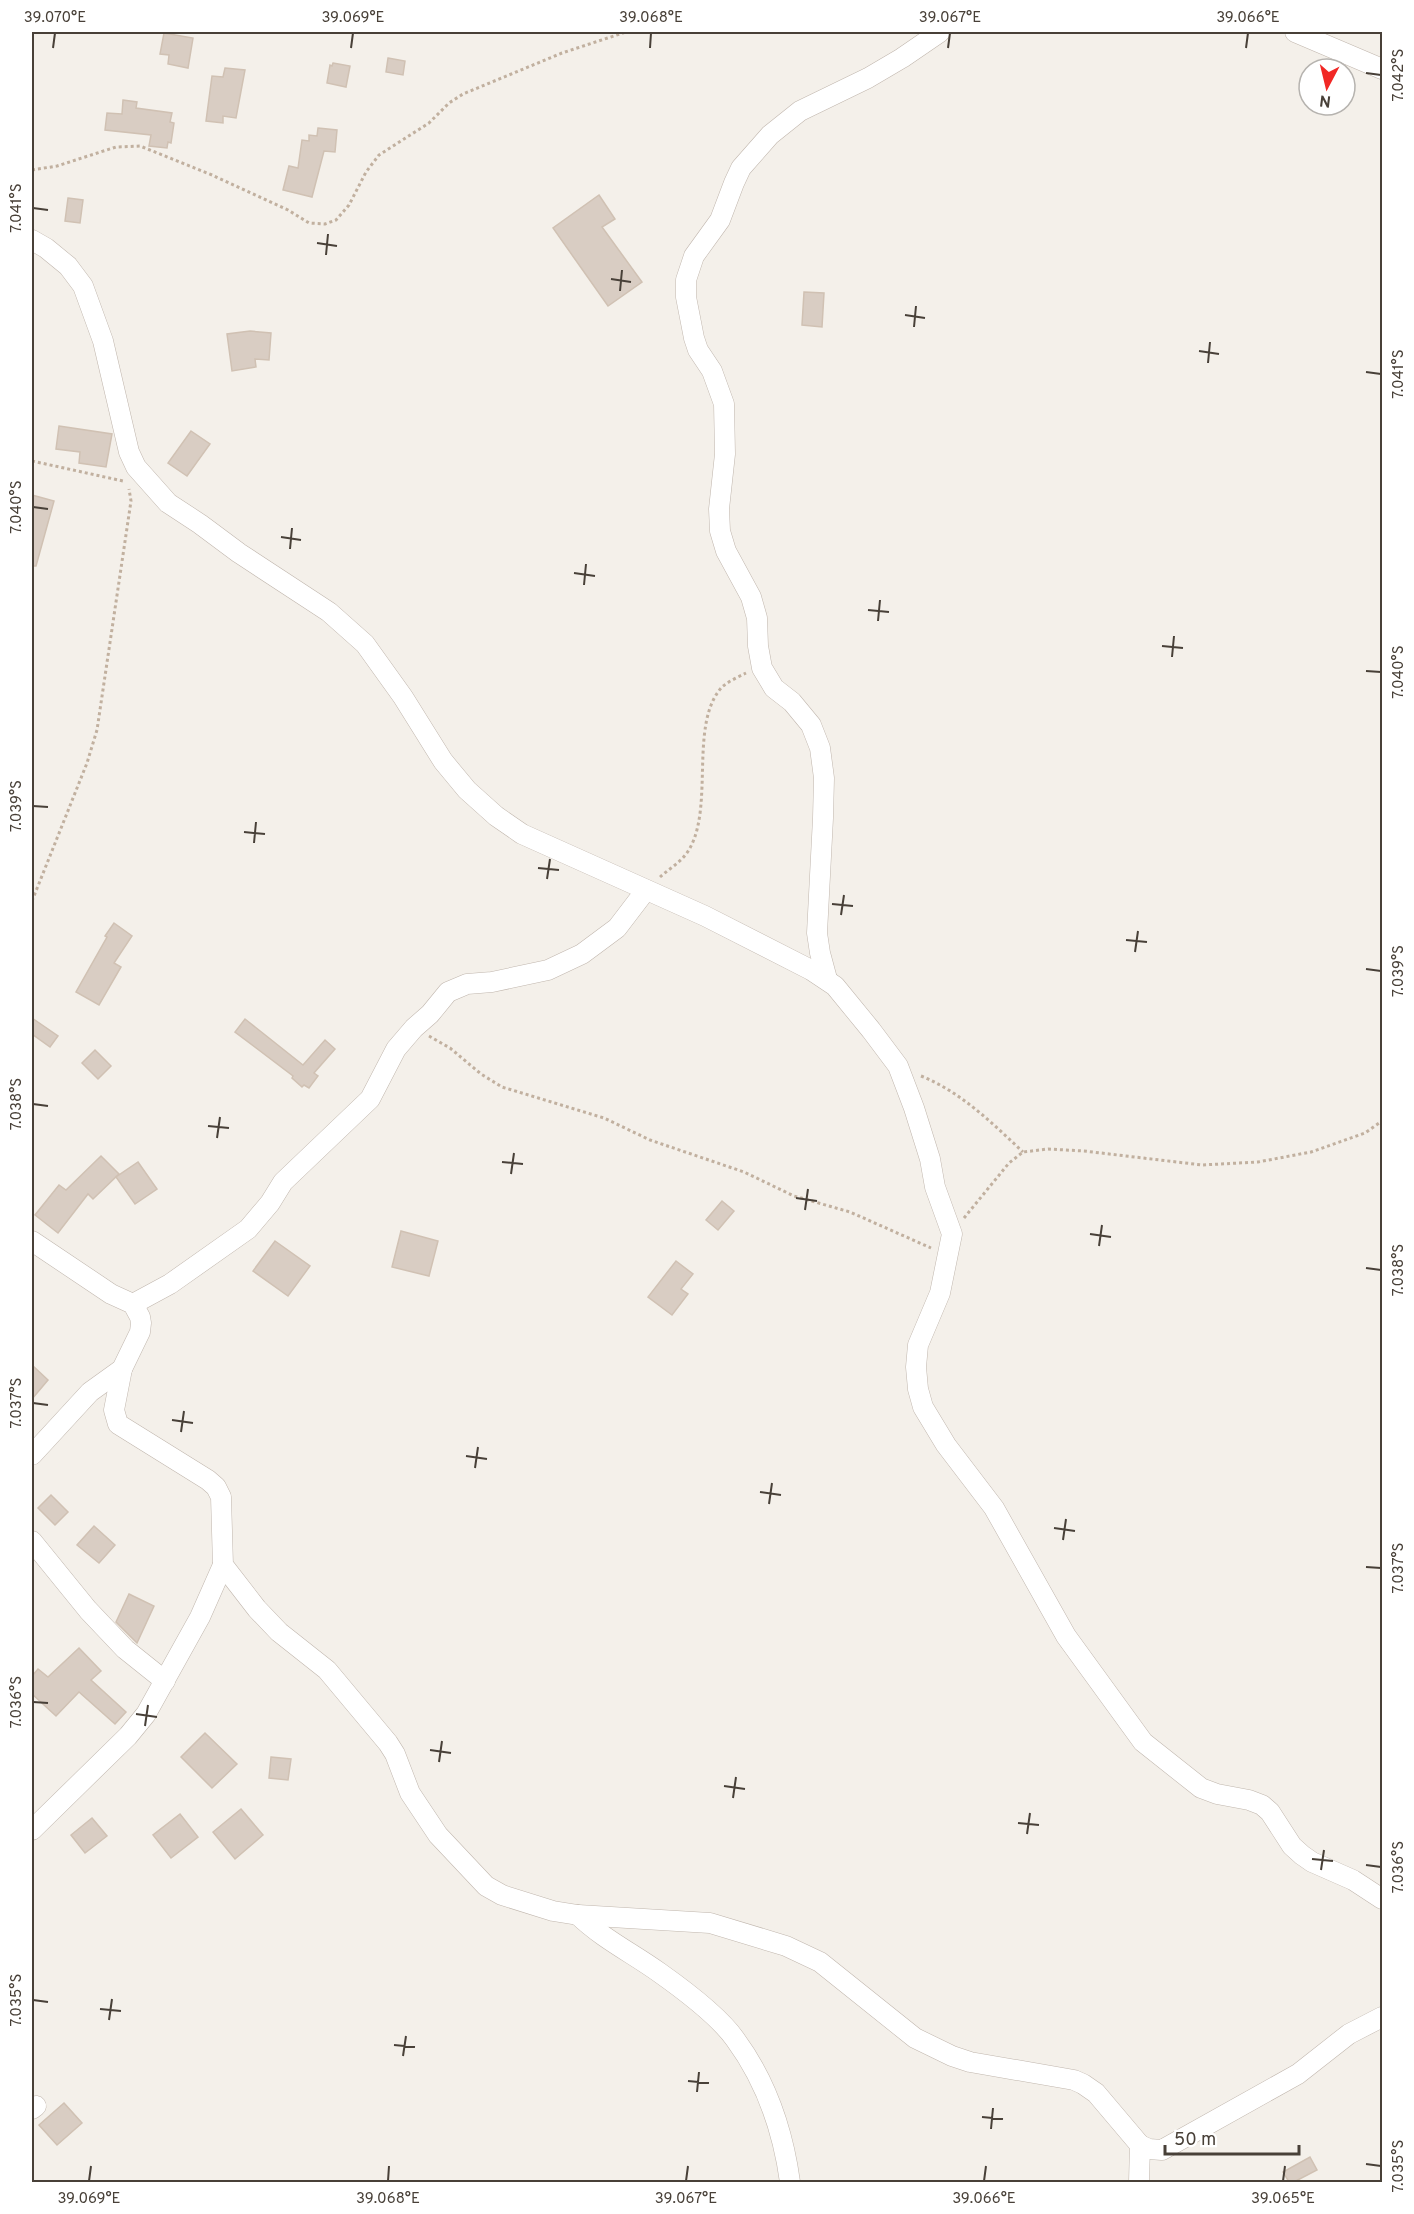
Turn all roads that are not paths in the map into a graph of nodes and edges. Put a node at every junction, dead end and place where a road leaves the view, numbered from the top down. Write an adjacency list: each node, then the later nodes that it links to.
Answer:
1 (940, 32): 6 (street)
2 (1295, 32): 3 (street)
3 (1383, 69)
4 (32, 240): 5 (street)
5 (647, 891): 6 (street); 8 (street)
6 (827, 979): 15 (street)
7 (32, 1241): 8 (street)
8 (133, 1304): 9 (street)
9 (122, 1369): 10 (street); 12 (street)
10 (32, 1455)
11 (32, 1541): 13 (street)
12 (222, 1565): 13 (street); 16 (street)
13 (165, 1681): 14 (street)
14 (32, 1830)
15 (1383, 1899)
16 (578, 1915): 18 (street); 19 (street)
17 (1383, 2017): 18 (street)
18 (1140, 2145): 20 (street)
19 (790, 2182)
20 (1140, 2182)

